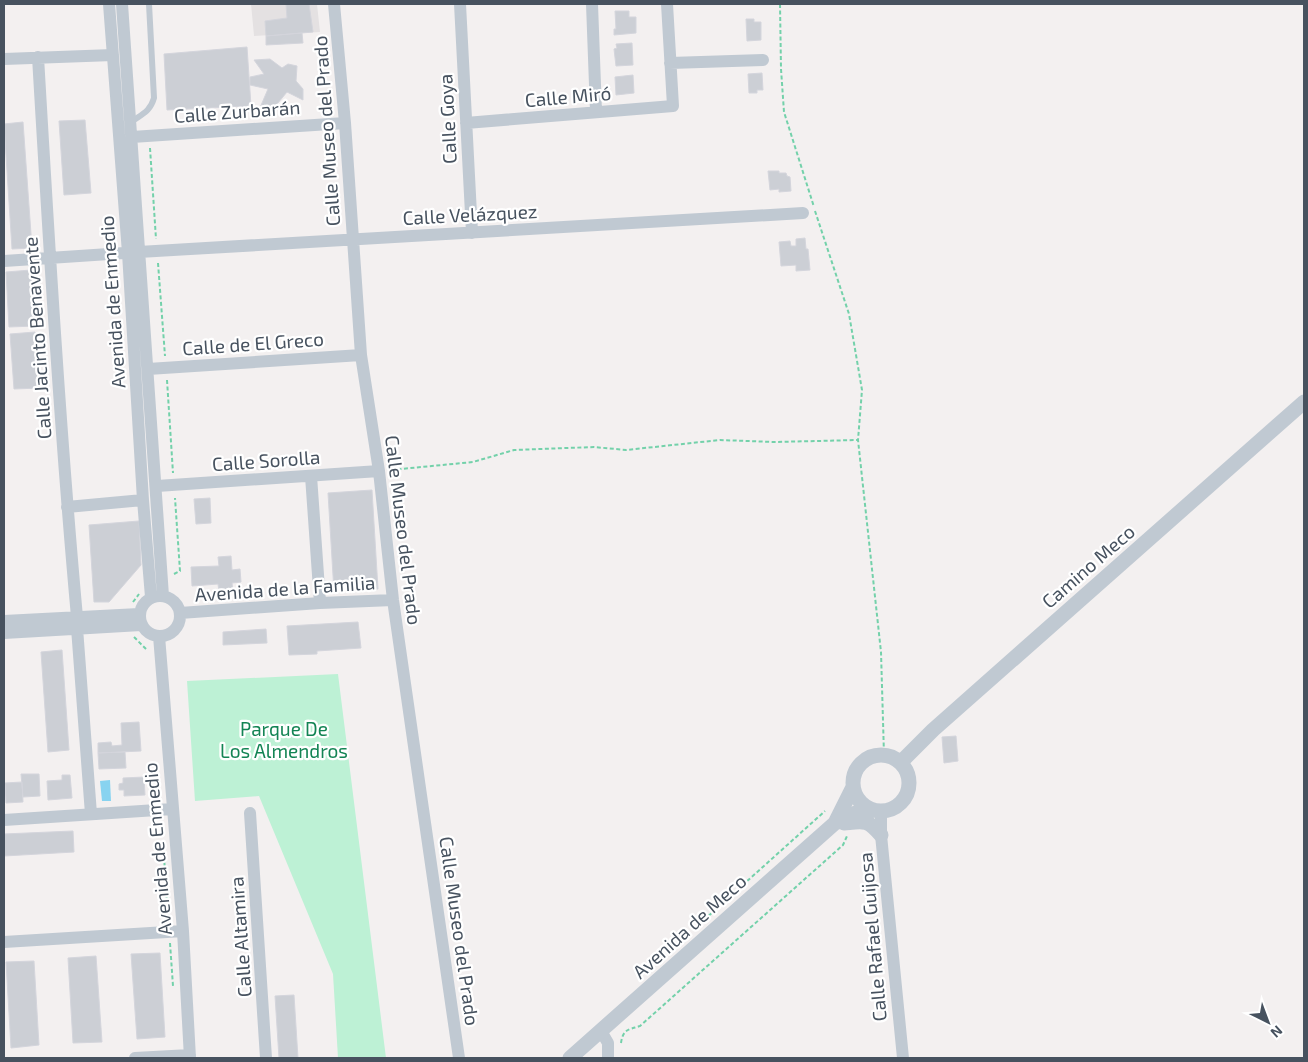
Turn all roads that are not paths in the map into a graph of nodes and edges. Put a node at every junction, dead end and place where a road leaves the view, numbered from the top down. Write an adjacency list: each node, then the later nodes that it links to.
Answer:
1 (109, 4): 8 (street, Avenida de Enmedio)
2 (122, 4): 14 (street, Avenida de Enmedio)
3 (149, 4): 14 (lane)
4 (334, 4): 16 (street, Calle Museo del Prado)
5 (460, 4): 15 (street, Calle Goya)
6 (592, 4): 13 (street)
7 (667, 4): 12 (street)
8 (113, 54): 9 (street); 21 (street, Avenida de Enmedio)
9 (38, 58): 10 (street); 22 (street, Calle Jacinto Benavente)
10 (4, 59)
11 (763, 60): 12 (street)
12 (670, 63): 13 (street, Calle Miró)
13 (596, 112): 15 (street, Calle Miró)
14 (131, 122): 17 (street, Avenida de Enmedio)
15 (466, 122): 19 (street, Calle Goya)
16 (345, 123): 17 (street, Calle Zurbarán); 20 (street, Calle Museo del Prado)
17 (132, 137): 21 (street, Avenida de Enmedio)
18 (803, 213): 19 (street, Calle Velázquez)
19 (472, 232): 20 (street, Calle Velázquez)
20 (353, 240): 21 (street, Calle Velázquez); 24 (street, Calle Museo del Prado)
21 (134, 253): 22 (street, Calle Velázquez); 25 (street, Avenida de Enmedio); 30 (street, Avenida de Enmedio)
22 (50, 258): 23 (street, Calle Velázquez); 31 (street, Calle Jacinto Benavente)
23 (4, 261)
24 (361, 355): 25 (street, Calle de El Greco); 27 (street, Calle Museo del Prado)
25 (148, 369): 29 (street, Avenida de Enmedio)
26 (1304, 402): 41 (street, Camino Meco)
27 (379, 471): 28 (street, Calle Sorolla); 33 (street, Calle Museo del Prado)
28 (312, 476): 29 (street, Calle Sorolla); 34 (street)
29 (157, 486): 32 (street, Avenida de Enmedio)
30 (143, 500): 31 (street); 32 (street, Avenida de Enmedio)
31 (67, 507): 38 (street, Calle Jacinto Benavente)
32 (157, 596): 35 (street); 36 (street)
33 (394, 600): 34 (street, Avenida de la Familia); 57 (street, Calle Museo del Prado)
34 (320, 603): 35 (street, Avenida de la Familia)
35 (180, 614): 40 (street)
36 (140, 619): 38 (street); 40 (street)
37 (4, 621): 38 (street)
38 (77, 622): 39 (street); 47 (street, Calle Jacinto Benavente)
39 (4, 633)
40 (159, 636): 44 (street, Avenida de Enmedio)
41 (901, 762): 42 (street); 45 (street)
42 (853, 787): 43 (street); 48 (street, Avenida de Meco)
43 (866, 808): 45 (street); 48 (street, Avenida de Meco)
44 (172, 810): 47 (street); 51 (street, Avenida de Enmedio)
45 (881, 812): 50 (street, Calle Rafael Guijosa)
46 (250, 813): 56 (street, Calle Altamira)
47 (91, 814): 49 (street)
48 (831, 818): 50 (street); 53 (street, Avenida de Meco)
49 (4, 820)
50 (881, 834): 60 (street, Calle Rafael Guijosa)
51 (183, 931): 52 (street); 54 (street, Avenida de Enmedio)
52 (4, 942)
53 (601, 1031): 58 (street, Avenida de Meco); 59 (street)
54 (190, 1057): 55 (street)
55 (135, 1058)
56 (266, 1058)
57 (460, 1058)
58 (570, 1058)
59 (608, 1058)
60 (903, 1058)

